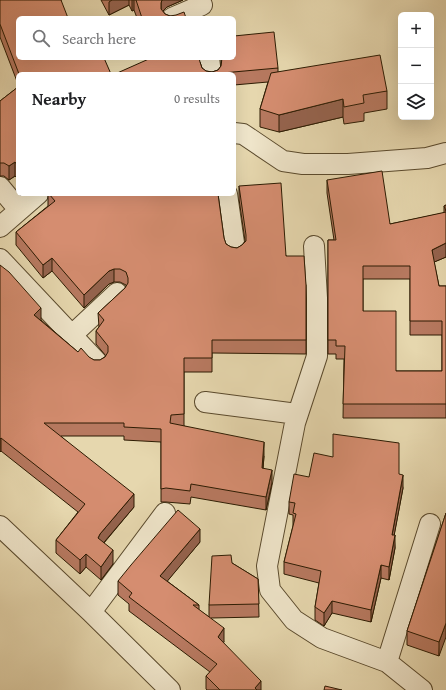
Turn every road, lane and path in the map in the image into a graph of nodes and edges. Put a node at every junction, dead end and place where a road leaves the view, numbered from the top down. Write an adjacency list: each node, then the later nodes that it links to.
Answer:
1 (202, 8): 2 (street)
2 (178, 16)
3 (209, 60): 4 (street)
4 (211, 72)
5 (236, 133): 6 (street)
6 (446, 153)
7 (0, 187): 10 (street)
8 (36, 196): 10 (street)
9 (227, 196): 13 (street)
10 (19, 210): 11 (street)
11 (0, 227)
12 (314, 246): 19 (street)
13 (235, 250)
14 (0, 259): 16 (street)
15 (117, 293): 16 (street)
16 (72, 335): 17 (street)
17 (97, 362)
18 (205, 402): 19 (street)
19 (297, 414): 24 (street)
20 (165, 512): 23 (street)
21 (430, 524): 24 (street)
22 (0, 526): 23 (street)
23 (91, 612): 25 (street)
24 (387, 662): 26 (street)
25 (170, 690)
26 (422, 690)

